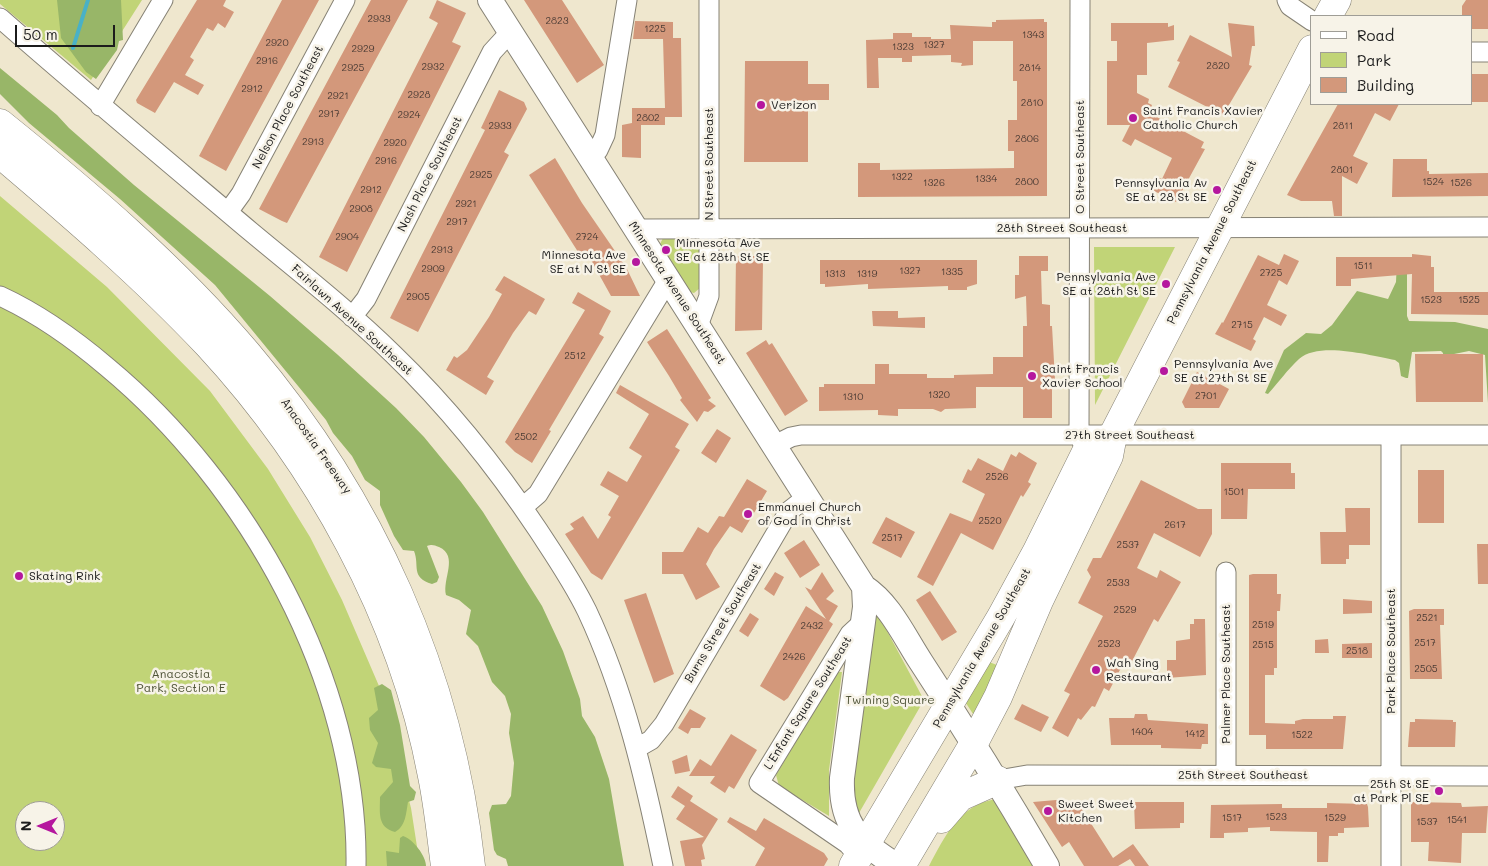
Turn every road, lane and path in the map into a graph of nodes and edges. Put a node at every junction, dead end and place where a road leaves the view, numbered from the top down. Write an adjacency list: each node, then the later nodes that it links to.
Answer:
1 (163, 0): 16 (street)
2 (345, 0): 20 (street, Nelson Place Southeast)
3 (490, 0): 12 (main road, Minnesota Avenue Southeast)
4 (627, 0): 19 (street)
5 (709, 0): 22 (street, N Street Southeast)
6 (1080, 0): 23 (street, O Street Southeast)
7 (1287, 0): 11 (street)
8 (1337, 0): 9 (highway)
9 (1329, 15)
10 (0, 18): 16 (street, Fairlawn Avenue Southeast)
11 (1310, 20)
12 (512, 35): 19 (main road, Minnesota Avenue Southeast); 28 (street, Nash Place Southeast)
13 (1473, 52): 14 (street)
14 (1488, 52)
15 (1310, 53): 24 (highway, Pennsylvania Avenue Southeast)
16 (100, 106): 20 (street, Fairlawn Avenue Southeast)
17 (0, 123): 47 (highway, Anacostia Freeway)
18 (0, 154): 50 (highway, Anacostia Freeway)
19 (591, 158): 25 (main road, Minnesota Avenue Southeast)
20 (228, 212): 28 (street, Fairlawn Avenue Southeast)
21 (1488, 227): 24 (street, 28th Street Southeast)
22 (709, 228): 23 (street, 28th Street Southeast); 25 (street, 28th Street Southeast); 29 (street, N Street Southeast)
23 (1079, 228): 24 (street, 28th Street Southeast); 33 (street, O Street Southeast)
24 (1218, 228): 30 (highway, Pennsylvania Avenue Southeast)
25 (636, 229): 26 (main road, Minnesota Avenue Southeast)
26 (668, 280): 29 (main road, Minnesota Avenue Southeast); 36 (street)
27 (0, 296): 49 (street)
28 (352, 318): 36 (street, Fairlawn Avenue Southeast)
29 (698, 326): 34 (main road, Minnesota Avenue Southeast)
30 (1113, 435): 31 (street, 27th Street Southeast); 33 (highway); 41 (highway, Pennsylvania Avenue Southeast)
31 (1391, 435): 32 (street, 27th Street Southeast); 44 (street, Park Place Southeast)
32 (1488, 435)
33 (1083, 443): 34 (street, 27th Street Southeast); 40 (highway, Pennsylvania Avenue Southeast)
34 (775, 445): 35 (main road, Minnesota Avenue Southeast)
35 (807, 497): 38 (main road, Minnesota Avenue Southeast); 42 (street, Burns Street Southeast)
36 (523, 507): 42 (street, Fairlawn Avenue Southeast)
37 (1226, 572): 43 (street, Palmer Place Southeast)
38 (864, 587): 39 (main road); 40 (main road, Minnesota Avenue Southeast)
39 (863, 622): 48 (main road); 48 (street, L'Enfant Square Southeast)
40 (950, 705): 41 (main road, Minnesota Avenue Southeast); 48 (highway, Pennsylvania Avenue Southeast)
41 (974, 743): 46 (main road, Minnesota Avenue Southeast); 54 (highway, Pennsylvania Avenue Southeast)
42 (637, 748): 53 (street, Fairlawn Avenue Southeast)
43 (1226, 775): 44 (street, 25th Street Southeast); 46 (street, 25th Street Southeast)
44 (1392, 775): 45 (street, 25th Street Southeast); 56 (street, Park Place Southeast)
45 (1488, 776)
46 (998, 780): 54 (highway); 55 (main road, Minnesota Avenue Southeast)
47 (468, 836): 51 (highway, Anacostia Freeway); 52 (highway)
48 (859, 856): 54 (main road)
49 (356, 866)
50 (445, 866)
51 (471, 866)
52 (477, 866)
53 (663, 866)
54 (900, 866)
55 (1047, 866)
56 (1391, 866)

